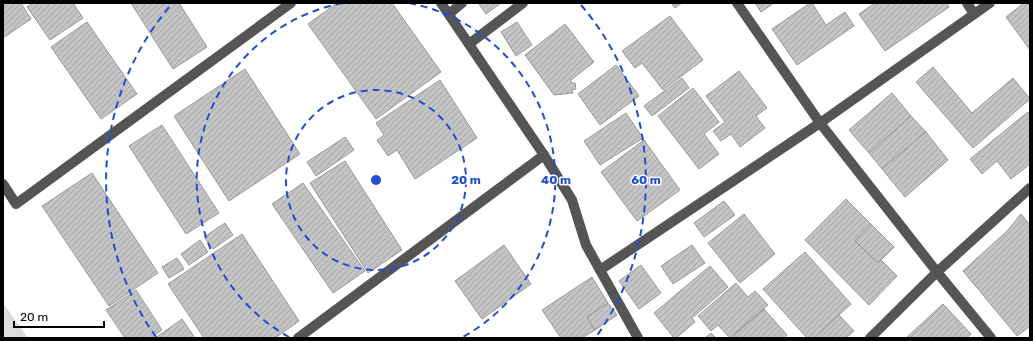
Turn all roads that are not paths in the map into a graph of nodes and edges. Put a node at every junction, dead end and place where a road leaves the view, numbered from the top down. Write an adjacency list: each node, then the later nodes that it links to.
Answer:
1 (291, 3): 13 (street)
2 (441, 3): 8 (street)
3 (462, 3): 8 (street)
4 (524, 3): 10 (street)
5 (737, 3): 11 (street)
6 (967, 3): 9 (street)
7 (990, 3): 9 (street)
8 (449, 14): 10 (street)
9 (974, 14): 11 (street)
10 (469, 44): 12 (street)
11 (820, 124): 15 (street); 16 (street)
12 (544, 155): 15 (street); 17 (street)
13 (3, 184)
14 (1030, 188): 16 (street)
15 (600, 270): 18 (street)
16 (937, 272): 19 (street); 20 (street)
17 (298, 338)
18 (638, 338)
19 (870, 338)
20 (991, 338)

